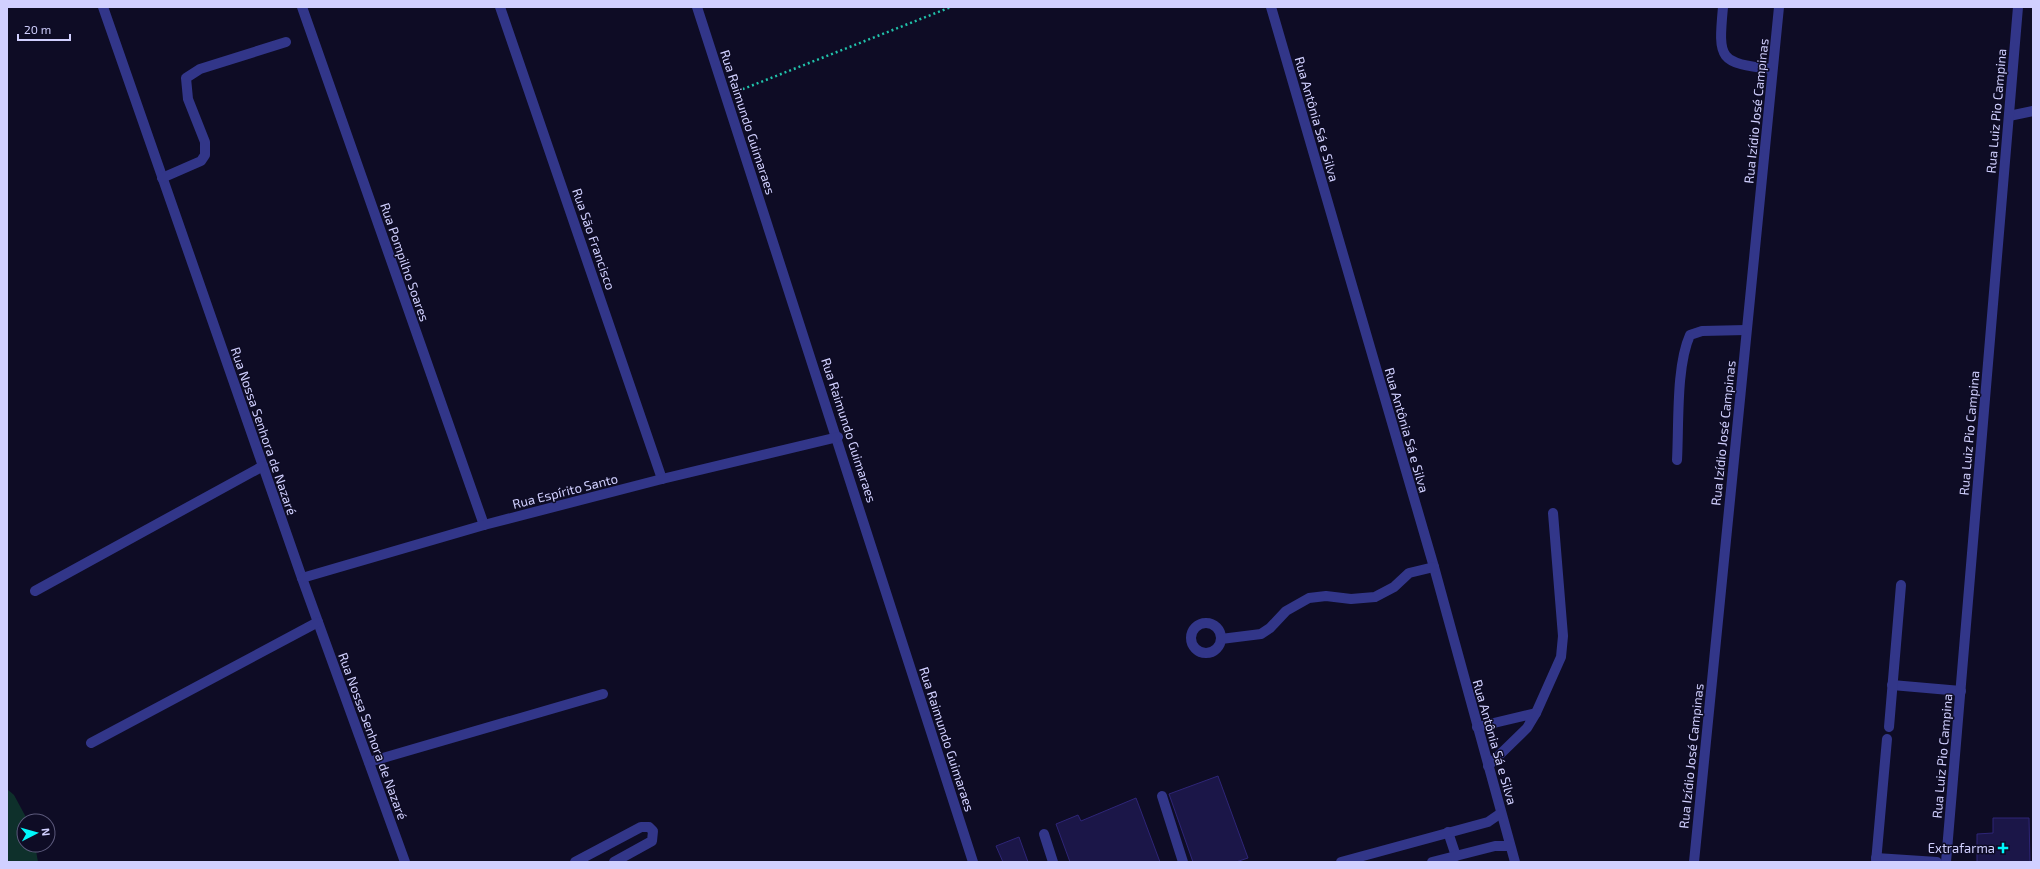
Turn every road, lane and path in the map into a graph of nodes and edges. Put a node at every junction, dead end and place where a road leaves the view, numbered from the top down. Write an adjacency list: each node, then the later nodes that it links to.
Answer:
1 (103, 7): 15 (street, Rua Nossa Senhora de Nazaré)
2 (302, 7): 22 (street, Rua Pompilho Soares)
3 (500, 7): 20 (street, Rua São Francisco)
4 (697, 7): 12 (street, Rua Raimundo Guimaraes)
5 (951, 7): 12 (path)
6 (1271, 7): 23 (street, Rua Antônia Sá e Silva)
7 (1723, 7): 11 (street)
8 (1780, 7): 11 (street, Rua Izídio José Campinas)
9 (2018, 7): 14 (street, Rua Luiz Pio Campina)
10 (286, 42): 15 (street)
11 (1772, 68): 16 (street, Rua Izídio José Campinas)
12 (726, 96): 17 (street, Rua Raimundo Guimaraes)
13 (2033, 111): 14 (street)
14 (2009, 116): 30 (street, Rua Luiz Pio Campina)
15 (162, 178): 19 (street, Rua Nossa Senhora de Nazaré)
16 (1746, 330): 18 (street); 58 (street, Rua Izídio José Campinas)
17 (838, 437): 20 (street, Rua Espírito Santo); 52 (street, Rua Raimundo Guimaraes)
18 (1677, 460)
19 (263, 466): 24 (street, Rua Nossa Senhora de Nazaré); 26 (street)
20 (662, 479): 22 (street, Rua Espírito Santo)
21 (1553, 513): 32 (street)
22 (484, 525): 24 (street, Rua Espírito Santo)
23 (1434, 567): 28 (street); 33 (street, Rua Antônia Sá e Silva)
24 (302, 578): 27 (street, Rua Nossa Senhora de Nazaré)
25 (1901, 585): 29 (street)
26 (35, 591)
27 (318, 622): 36 (street); 37 (street, Rua Nossa Senhora de Nazaré)
28 (1222, 639)
29 (1892, 685): 30 (street); 34 (street)
30 (1961, 691): 60 (street, Rua Luiz Pio Campina)
31 (603, 694): 37 (street)
32 (1536, 713): 33 (street); 38 (street)
33 (1477, 727): 38 (street, Rua Antônia Sá e Silva)
34 (1889, 727)
35 (1887, 739): 48 (street)
36 (91, 743)
37 (369, 762): 49 (street, Rua Nossa Senhora de Nazaré)
38 (1488, 766): 40 (street, Rua Antônia Sá e Silva)
39 (1162, 796): 54 (street)
40 (1501, 813): 41 (street); 44 (street, Rua Antônia Sá e Silva)
41 (1448, 832): 46 (street); 47 (street)
42 (1044, 834): 53 (street)
43 (618, 839): 45 (street); 45 (street); 50 (street)
44 (1510, 846): 46 (street); 57 (street, Rua Antônia Sá e Silva)
45 (626, 856): 51 (street)
46 (1456, 856): 56 (street)
47 (1359, 860): 55 (street)
48 (1876, 860): 59 (street)
49 (405, 862)
50 (575, 862)
51 (614, 862)
52 (973, 862)
53 (1053, 862)
54 (1183, 862)
55 (1341, 862)
56 (1432, 862)
57 (1515, 862)
58 (1694, 862)
59 (1937, 862)
60 (1946, 862)

